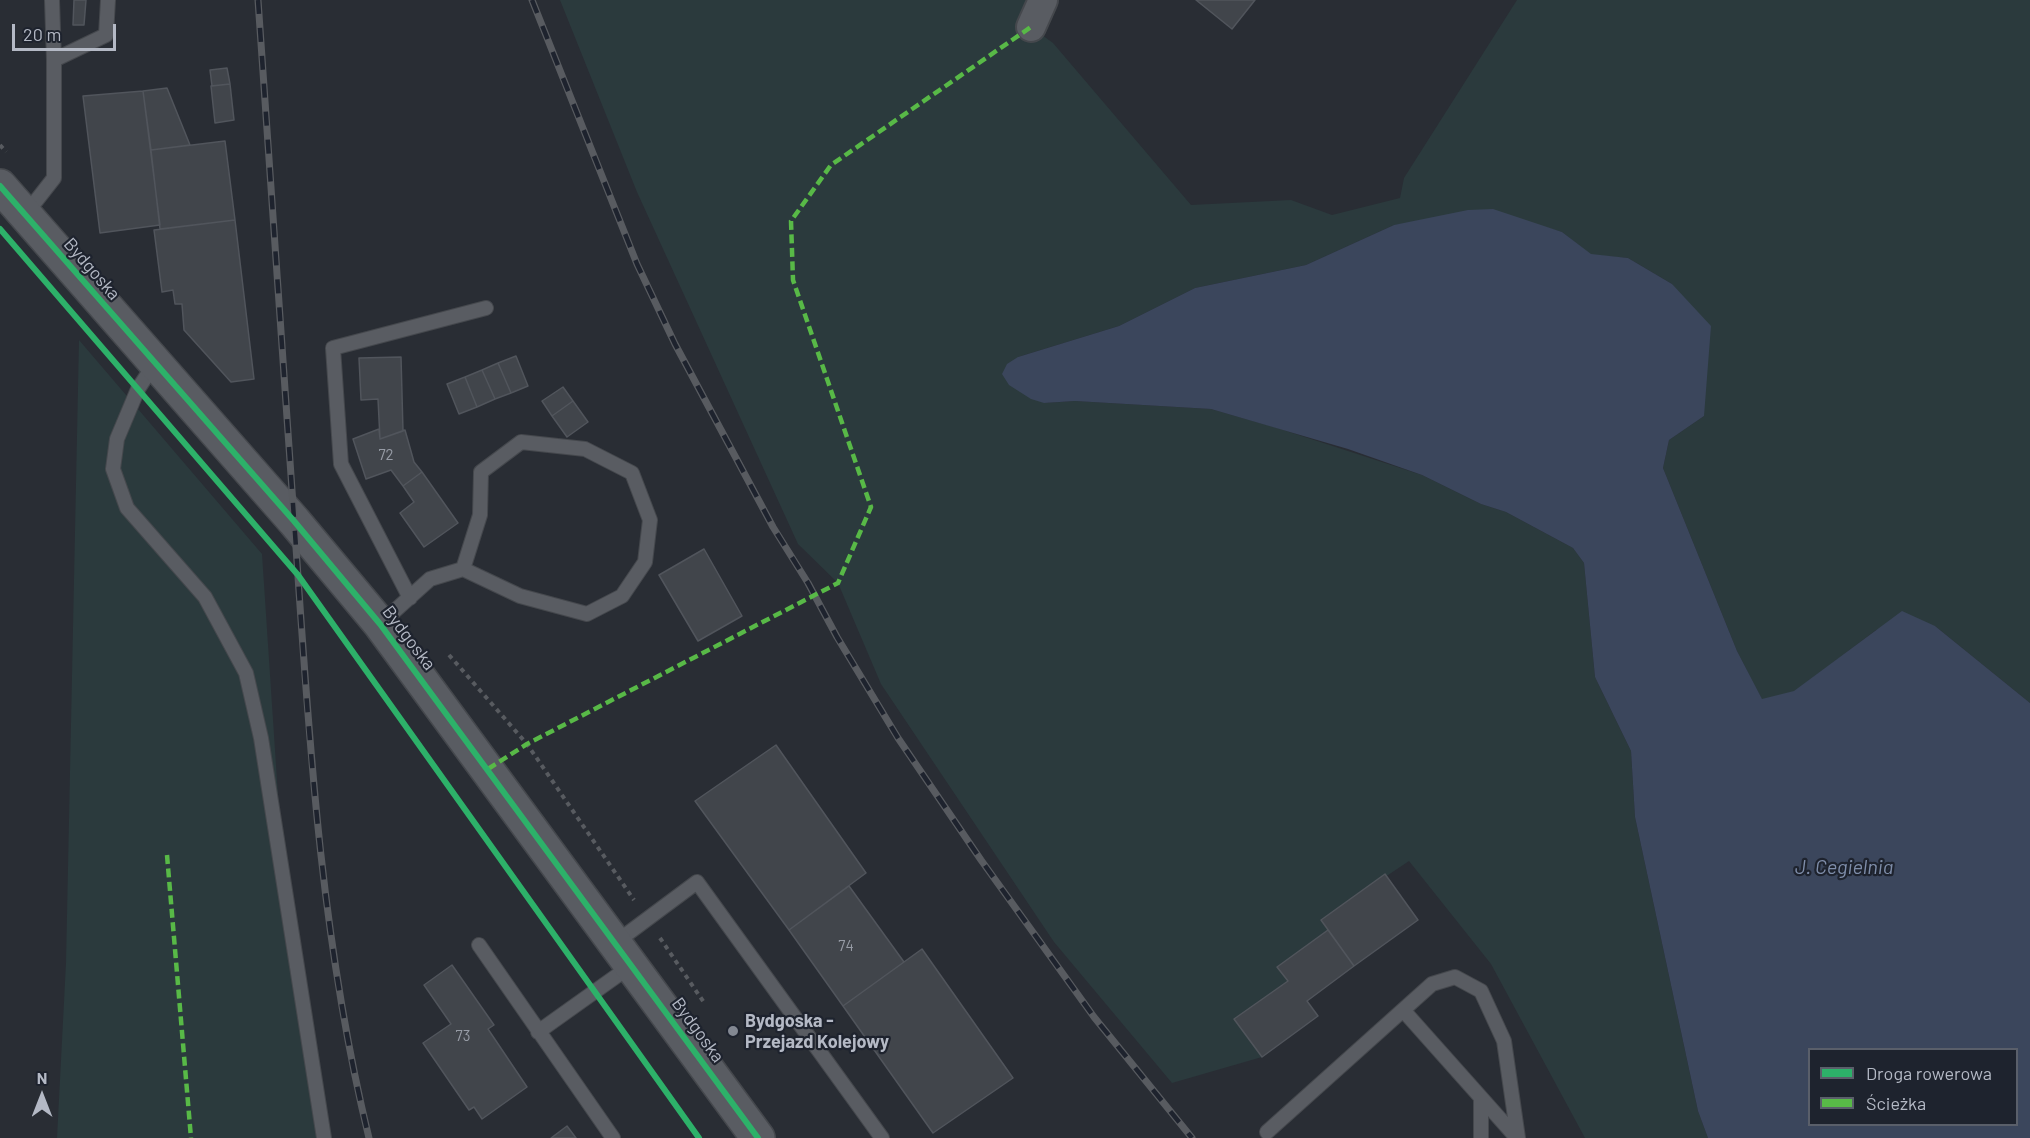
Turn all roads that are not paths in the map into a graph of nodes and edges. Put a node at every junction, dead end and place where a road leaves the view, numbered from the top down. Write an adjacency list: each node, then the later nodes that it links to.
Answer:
1 (52, 0): 5 (lane)
2 (108, 0): 5 (lane)
3 (1043, 0): 4 (street)
4 (1031, 27)
5 (54, 60): 7 (lane)
6 (0, 186): 7 (street, Bydgoska)
7 (26, 215): 9 (street, Bydgoska)
8 (486, 308): 11 (lane)
9 (154, 363): 12 (street, Bydgoska); 19 (lane)
10 (463, 569): 10 (lane); 11 (lane)
11 (410, 598): 12 (lane)
12 (381, 624): 14 (street, Bydgoska)
13 (479, 945): 16 (lane)
14 (623, 954): 16 (lane); 21 (street, Bydgoska); 22 (lane)
15 (1403, 1010): 17 (lane); 18 (lane); 24 (lane)
16 (538, 1032): 20 (lane)
17 (1481, 1098): 23 (lane); 24 (lane)
18 (1268, 1132)
19 (324, 1138)
20 (613, 1138)
21 (758, 1138)
22 (882, 1138)
23 (1481, 1138)
24 (1518, 1138)

